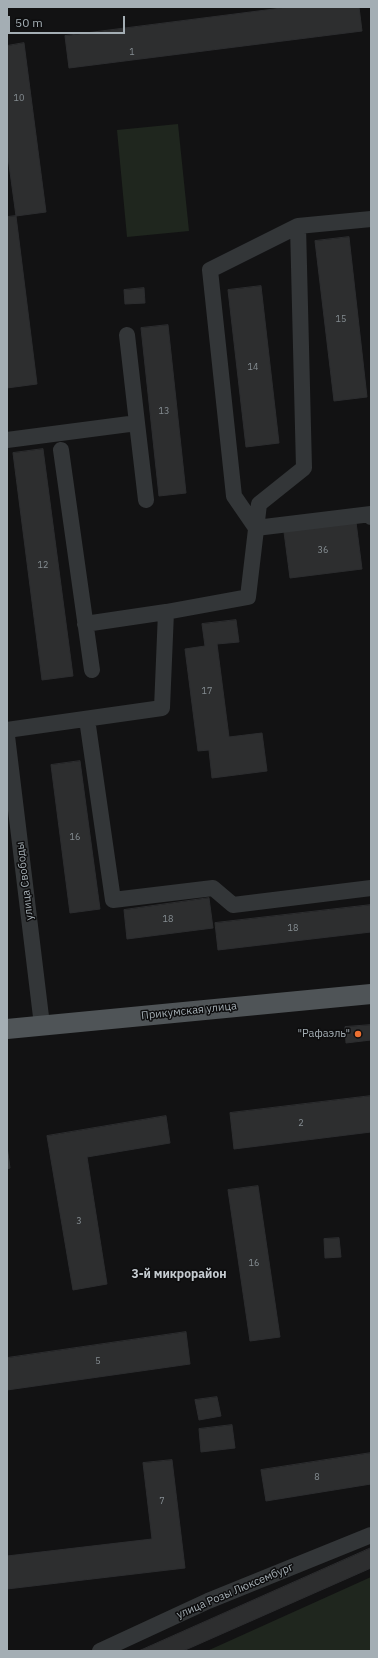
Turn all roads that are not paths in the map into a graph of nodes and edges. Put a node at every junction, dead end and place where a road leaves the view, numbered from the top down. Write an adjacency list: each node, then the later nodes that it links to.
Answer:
1 (371, 219): 2 (street)
2 (298, 226): 9 (street); 9 (street)
3 (128, 335): 4 (street)
4 (137, 423): 5 (street); 7 (street)
5 (7, 440)
6 (61, 450): 11 (street)
7 (146, 500)
8 (371, 517): 9 (street)
9 (256, 528): 10 (street)
10 (166, 612): 11 (street); 13 (street)
11 (85, 624): 12 (street)
12 (92, 670)
13 (87, 719): 14 (street); 16 (street)
14 (7, 730)
15 (7, 736): 18 (street, улица Свободы)
16 (371, 888)
17 (371, 994): 18 (main road, Прикумская улица)
18 (42, 1026): 19 (main road, Прикумская улица)
19 (7, 1029)
20 (371, 1535): 21 (street, улица Розы Люксембург)
21 (100, 1651)

